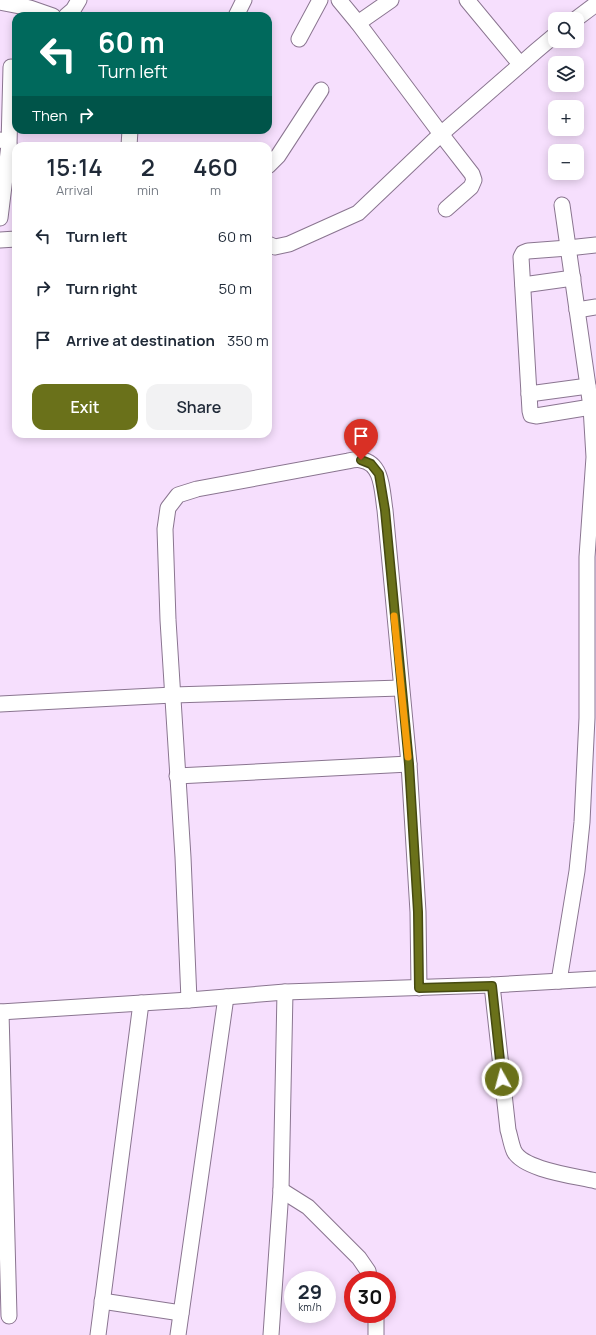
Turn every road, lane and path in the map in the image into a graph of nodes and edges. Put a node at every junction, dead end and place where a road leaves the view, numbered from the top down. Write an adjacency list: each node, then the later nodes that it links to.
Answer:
1 (79, 0): 10 (street)
2 (244, 0): 11 (street)
3 (320, 0): 14 (street)
4 (339, 0): 13 (street)
5 (391, 0): 13 (street)
6 (467, 0): 16 (street)
7 (0, 2): 9 (street)
8 (596, 4): 12 (street)
9 (42, 12)
10 (71, 12)
11 (238, 12)
12 (584, 13)
13 (358, 23): 19 (street)
14 (299, 39)
15 (548, 41): 16 (street)
16 (520, 64): 19 (street)
17 (11, 67): 20 (street)
18 (321, 90): 21 (street)
19 (440, 134): 23 (street); 28 (street)
20 (4, 143): 24 (street)
21 (272, 162)
22 (562, 205): 29 (street)
23 (446, 209)
24 (0, 218)
25 (12, 239): 26 (street)
26 (0, 240)
27 (596, 245): 29 (street)
28 (272, 246)
29 (568, 248): 30 (street); 31 (street)
30 (573, 278): 31 (street); 33 (street)
31 (523, 285): 35 (street)
32 (596, 307): 33 (street)
33 (577, 310): 34 (street)
34 (588, 386): 35 (street); 36 (street)
35 (529, 394): 36 (street)
36 (591, 407): 43 (street)
37 (401, 688): 38 (street); 38 (street); 40 (street)
38 (172, 695): 39 (street); 41 (street)
39 (0, 704)
40 (409, 764): 41 (street); 45 (street)
41 (177, 776): 48 (street)
42 (596, 979): 43 (street)
43 (559, 981): 44 (street)
44 (492, 986): 45 (street); 51 (street)
45 (419, 988): 46 (street)
46 (286, 992): 47 (street); 52 (street)
47 (226, 997): 48 (street); 55 (street)
48 (189, 1000): 49 (street)
49 (141, 1003): 50 (street); 54 (street)
50 (0, 1012): 56 (street)
51 (596, 1181)
52 (281, 1190): 53 (street); 60 (street)
53 (368, 1271)
54 (102, 1301): 55 (street); 58 (street)
55 (181, 1313): 59 (street)
56 (9, 1316)
57 (376, 1323): 61 (street)
58 (98, 1335)
59 (178, 1335)
60 (271, 1335)
61 (376, 1335)

